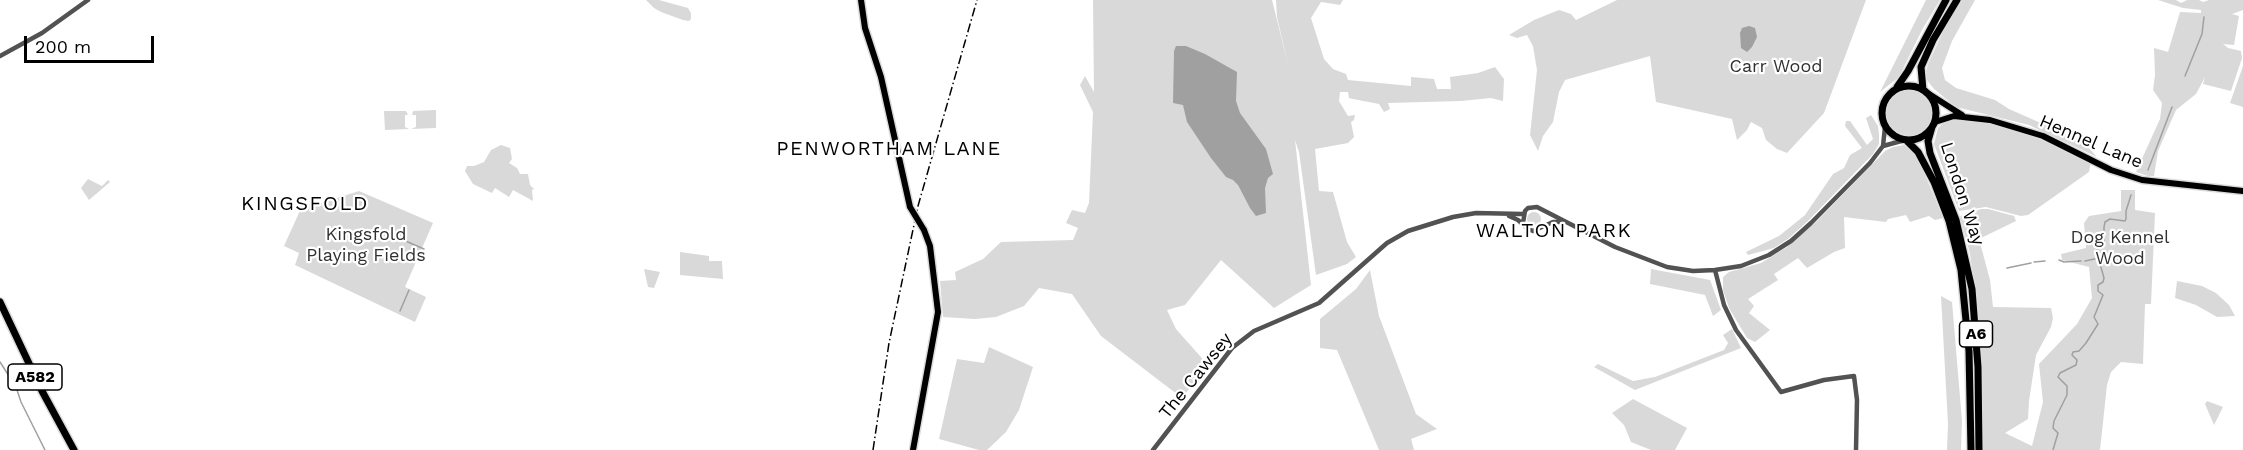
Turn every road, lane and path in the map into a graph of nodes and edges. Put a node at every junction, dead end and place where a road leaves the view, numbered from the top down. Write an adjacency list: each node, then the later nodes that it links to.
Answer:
1 (88, 0): 5 (street)
2 (861, 0): 23 (main road, bridge)
3 (1946, 0): 6 (highway)
4 (1957, 0): 7 (highway, A6)
5 (0, 56)
6 (1895, 89): 7 (highway); 10 (highway)
7 (1926, 92): 8 (main road, Hennel Lane); 9 (highway, A6)
8 (1965, 116): 9 (main road, Hennel Lane); 13 (main road, Hennel Lane)
9 (1933, 125): 11 (highway); 27 (highway, London Way / A6)
10 (1885, 127): 11 (highway, A6); 12 (street)
11 (1906, 140): 12 (street); 26 (highway, London Way / A6)
12 (1883, 146): 20 (street)
13 (2243, 191)
14 (1545, 212): 16 (street); 18 (street); 19 (street)
15 (1499, 214): 16 (street, The Cawsey); 17 (street); 24 (street, The Cawsey)
16 (1523, 214): 17 (street)
17 (1523, 223): 19 (street)
18 (1567, 223): 19 (street); 20 (street)
19 (1544, 226)
20 (1715, 270): 25 (street)
21 (0, 302): 22 (highway, A582)
22 (74, 450)
23 (913, 450)
24 (1153, 450)
25 (1856, 450)
26 (1971, 450)
27 (1979, 450)

